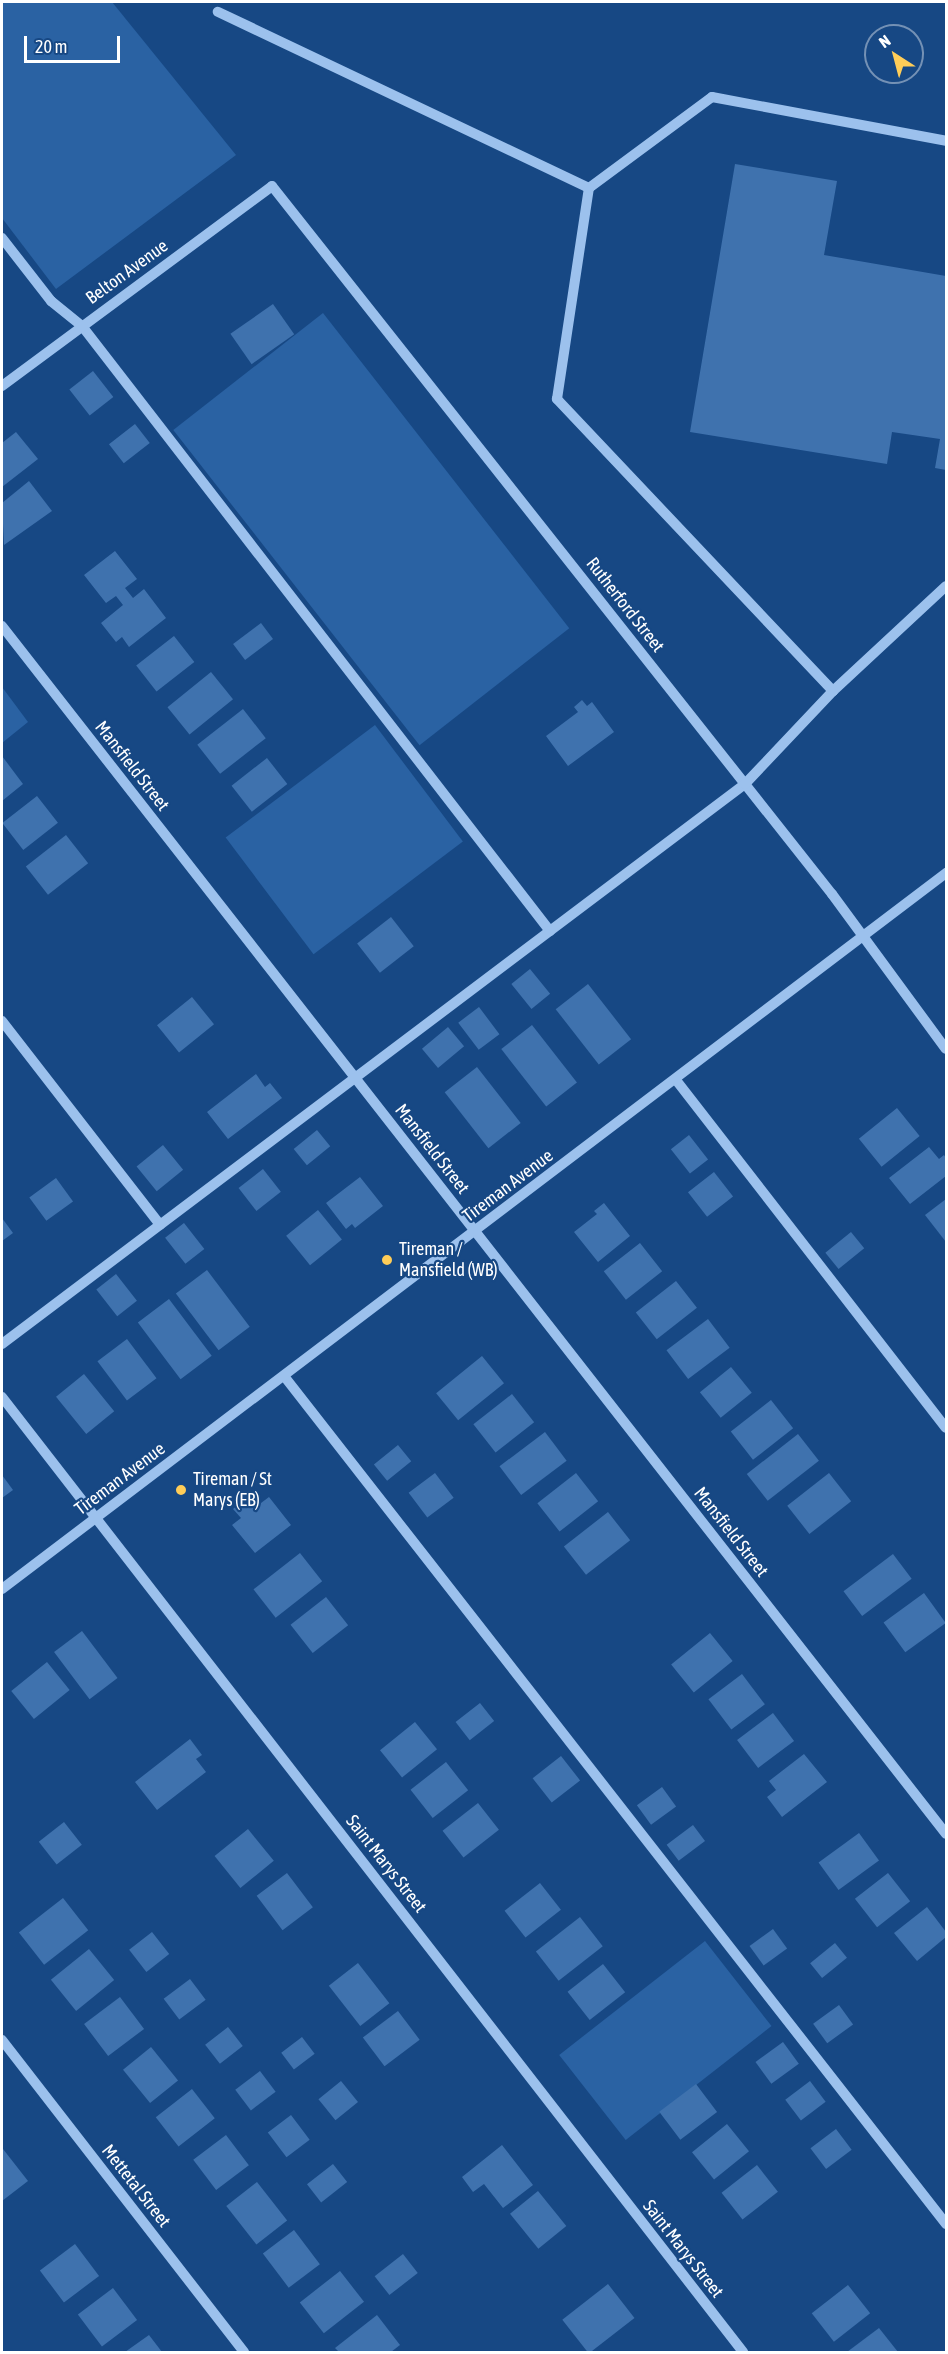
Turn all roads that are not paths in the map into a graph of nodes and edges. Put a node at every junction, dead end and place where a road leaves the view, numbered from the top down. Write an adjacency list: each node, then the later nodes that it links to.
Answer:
1 (218, 12): 4 (street)
2 (946, 141): 4 (street)
3 (272, 186): 6 (street, Belton Avenue); 11 (street, Rutherford Street)
4 (590, 188): 10 (street)
5 (2, 238): 6 (street)
6 (82, 326): 7 (street, Belton Avenue); 13 (street)
7 (2, 386)
8 (946, 586): 10 (street)
9 (2, 626): 17 (street, Mansfield Street)
10 (833, 691): 11 (street)
11 (745, 784): 13 (street); 14 (street, Rutherford Street)
12 (946, 873): 14 (street, Tireman Avenue)
13 (550, 930): 17 (street)
14 (863, 937): 16 (street, Rutherford Street); 18 (street, Tireman Avenue)
15 (2, 1021): 19 (street)
16 (946, 1049)
17 (355, 1078): 19 (street); 20 (street, Mansfield Street)
18 (676, 1080): 20 (street, Tireman Avenue); 24 (street)
19 (160, 1225): 21 (street)
20 (475, 1232): 22 (street, Tireman Avenue); 27 (street, Mansfield Street)
21 (2, 1344)
22 (284, 1376): 25 (street, Tireman Avenue); 29 (street)
23 (2, 1397): 25 (street, Saint Marys Street)
24 (946, 1428)
25 (96, 1518): 26 (street, Tireman Avenue); 31 (street, Saint Marys Street)
26 (2, 1589)
27 (946, 1834)
28 (2, 2040): 30 (street, Mettetal Street)
29 (946, 2224)
30 (244, 2352)
31 (743, 2352)

